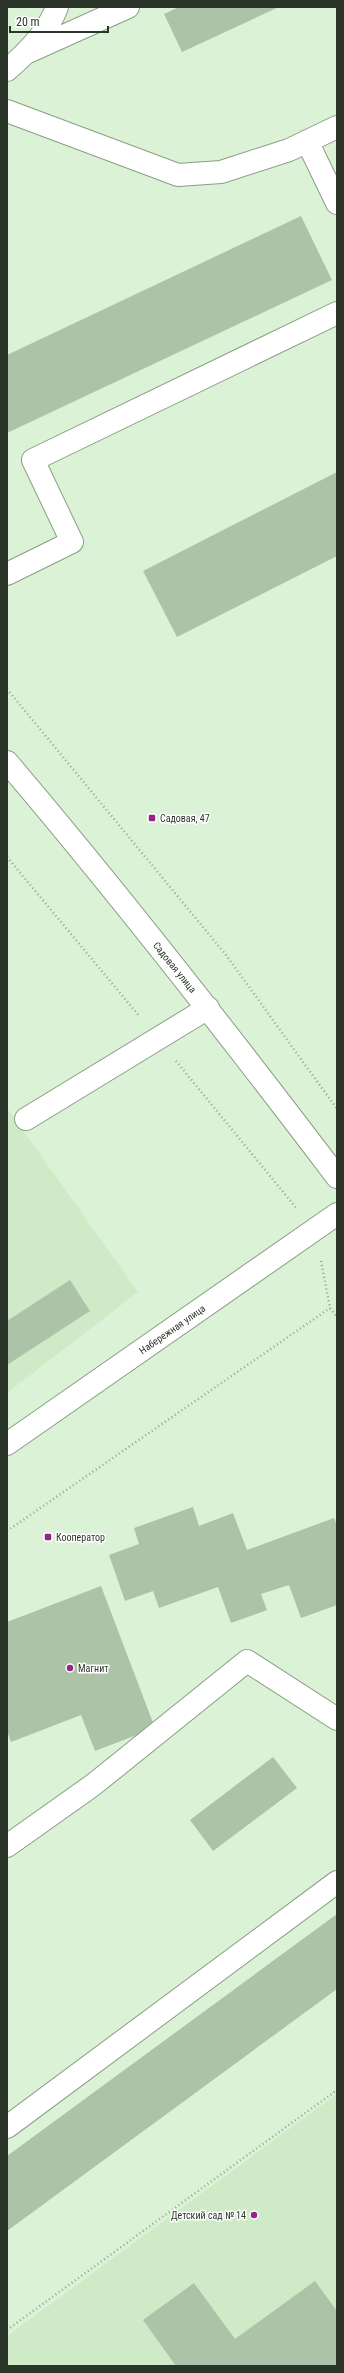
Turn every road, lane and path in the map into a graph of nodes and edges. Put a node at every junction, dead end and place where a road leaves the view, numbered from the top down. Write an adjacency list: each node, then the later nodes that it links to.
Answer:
1 (57, 7): 3 (main road)
2 (128, 7): 3 (main road)
3 (28, 52): 4 (main road)
4 (7, 70)
5 (7, 111): 7 (main road)
6 (337, 127): 7 (main road)
7 (308, 141): 8 (main road)
8 (337, 203)
9 (337, 313): 10 (main road)
10 (7, 574)
11 (7, 689): 14 (path)
12 (7, 762): 13 (main road, Садовая улица)
13 (208, 1008): 15 (main road); 16 (main road, Садовая улица)
14 (337, 1109)
15 (26, 1119)
16 (337, 1177)
17 (337, 1214): 18 (main road, Набережная улица)
18 (315, 1230): 19 (path); 21 (main road, Набережная улица)
19 (330, 1308): 20 (path); 22 (path)
20 (337, 1317)
21 (7, 1444)
22 (7, 1531)
23 (337, 1719): 24 (main road)
24 (7, 1846)
25 (337, 1882): 27 (main road)
26 (337, 2090): 28 (path)
27 (7, 2127)
28 (7, 2330)

